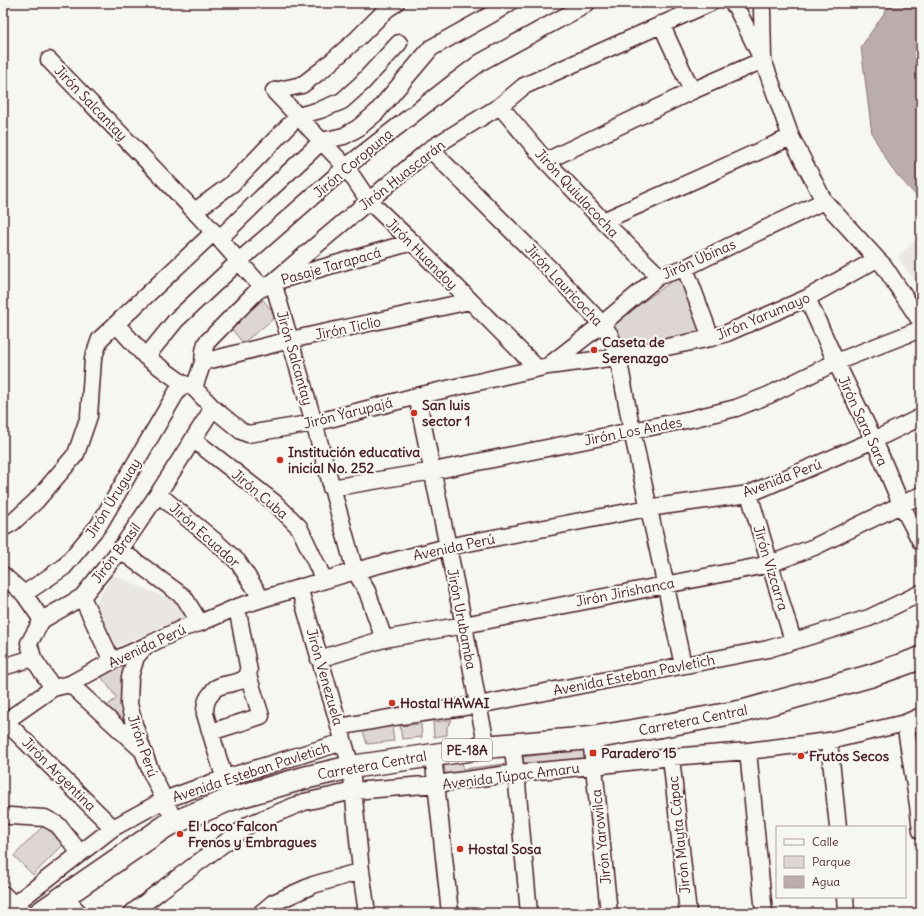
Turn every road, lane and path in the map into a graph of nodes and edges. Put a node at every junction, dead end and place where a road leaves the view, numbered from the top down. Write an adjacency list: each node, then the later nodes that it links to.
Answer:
1 (396, 3): 14 (street, Jirón Huandoy)
2 (509, 3): 7 (street)
3 (732, 3): 11 (street)
4 (761, 3): 11 (street)
5 (700, 4): 8 (street, Jirón Huascarán)
6 (581, 5): 19 (street, Jirón Coropuna)
7 (489, 9): 16 (street)
8 (661, 24): 12 (street); 13 (street, Jirón Huascarán)
9 (399, 43): 14 (street)
10 (49, 60): 22 (street, Jirón Salcantay)
11 (763, 60): 12 (street); 15 (street)
12 (692, 92): 18 (street)
13 (500, 106): 17 (street, Jirón Huascarán); 18 (street, Jirón Quiulacocha)
14 (298, 116): 16 (street, Jirón Huandoy); 22 (street)
15 (791, 136): 21 (street); 23 (street)
16 (322, 141): 19 (street, Jirón Huandoy); 24 (street)
17 (430, 149): 20 (street, Jirón Huascarán); 35 (street, Jirón Lauricocha)
18 (546, 161): 23 (street, Jirón Quiulacocha)
19 (346, 167): 20 (street, Jirón Huandoy); 27 (street, Jirón Coropuna)
20 (369, 201): 25 (street, Jirón Huandoy); 30 (street, Jirón Huascarán)
21 (824, 201): 26 (street); 28 (street, Jirón Ubinas)
22 (195, 211): 24 (street, Jirón Salcantay)
23 (603, 221): 29 (street, Jirón Quiulacocha)
24 (217, 235): 27 (street, Jirón Salcantay); 34 (street)
25 (412, 242): 30 (street, Pasaje Tarapacá); 32 (street, Jirón Huandoy)
26 (877, 260): 31 (street, Jirón Yarumayo); 33 (street)
27 (238, 262): 30 (street, Jirón Salcantay); 39 (street, Jirón Coropuna)
28 (685, 268): 29 (street, Jirón Ubinas); 37 (street)
29 (659, 276): 35 (street, Jirón Ubinas)
30 (268, 285): 38 (street, Jirón Salcantay); 41 (street, Jirón Huascarán)
31 (807, 298): 37 (street, Jirón Yarumayo); 42 (street, Jirón Sara Sara)
32 (470, 302): 38 (street, Jirón Ticlio); 43 (street, Jirón Huandoy)
33 (921, 322)
34 (116, 324): 39 (street, Jirón Yarupajá); 59 (street)
35 (602, 324): 40 (street, Jirón Lauricocha); 43 (street, Jirón Ubinas)
36 (921, 329): 42 (street, Jirón Los Andes)
37 (712, 338): 40 (street, Jirón Yarumayo)
38 (290, 340): 41 (street, Jirón Ticlio); 48 (street, Jirón Salcantay)
39 (146, 357): 44 (street, Jirón Yarupajá)
40 (618, 357): 43 (street, Jirón Yarupajá); 49 (street, Jirón Lauricocha)
41 (204, 362): 44 (street, Jirón Huascarán)
42 (836, 362): 49 (street, Jirón Los Andes); 51 (street, Jirón Sara Sara)
43 (542, 367): 45 (street, Jirón Yarupajá)
44 (188, 386): 46 (street, Jirón Yarupajá); 70 (street, Jirón Uruguay)
45 (417, 396): 48 (street, Jirón Yarupajá); 52 (street, Jirón Urubamba)
46 (213, 408): 48 (street, Jirón Yarupajá); 50 (street, Jirón Brasil)
47 (921, 417): 51 (street, Avenida Perú)
48 (314, 423): 53 (street, Jirón Salcantay)
49 (632, 431): 52 (street, Jirón Los Andes); 58 (street, Jirón Lauricocha)
50 (194, 440): 54 (street, Jirón Brasil); 66 (street, Jirón Cuba)
51 (874, 440): 55 (street, Avenida Perú); 57 (street, Jirón Sara Sara)
52 (433, 471): 53 (street, Jirón Los Andes); 61 (street, Jirón Urubamba)
53 (331, 488): 64 (street, Jirón Salcantay)
54 (158, 494): 62 (street, Jirón Brasil); 72 (street, Jirón Ecuador)
55 (749, 494): 58 (street, Avenida Perú); 63 (street, Jirón Vizcarra)
56 (921, 495): 57 (street, Jirón Jirishanca)
57 (901, 504): 60 (street, Jirón Sara Sara); 63 (street, Jirón Jirishanca)
58 (648, 508): 61 (street, Avenida Perú); 67 (street, Jirón Lauricocha)
59 (3, 528)
60 (921, 542)
61 (447, 547): 64 (street, Avenida Perú); 76 (street, Jirón Urubamba)
62 (120, 550): 71 (street, Jirón Brasil); 75 (street)
63 (770, 564): 67 (street, Jirón Jirishanca); 78 (street, Jirón Vizcarra)
64 (354, 571): 66 (street, Avenida Perú); 77 (street, Jirón Salcantay)
65 (3, 575): 70 (street)
66 (324, 580): 68 (street, Avenida Perú)
67 (665, 584): 76 (street, Jirón Jirishanca); 84 (street, Jirón Lauricocha)
68 (299, 588): 72 (street, Avenida Perú); 81 (street, Jirón Venezuela)
69 (921, 593): 78 (street, Avenida Esteban Pavletich)
70 (24, 594): 74 (street)
71 (82, 597): 74 (street, Jirón Brasil); 83 (street)
72 (262, 599): 73 (street, Avenida Perú)
73 (237, 607): 75 (street, Avenida Perú); 86 (street)
74 (42, 620): 80 (street)
75 (200, 623): 79 (street, Avenida Perú)
76 (464, 624): 77 (street, Jirón Jirishanca); 89 (street, Jirón Urubamba)
77 (384, 639): 81 (street, Jirón Jirishanca)
78 (793, 641): 84 (street, Avenida Esteban Pavletich)
79 (146, 646): 83 (street, Avenida Perú); 99 (street, Jirón Perú)
80 (32, 658): 85 (street); 88 (street)
81 (319, 658): 94 (street, Jirón Venezuela)
82 (921, 658): 95 (highway, Carretera Central / PE-18A)
83 (112, 661): 87 (street, Avenida Perú)
84 (683, 665): 89 (street, Avenida Esteban Pavletich)
85 (3, 667)
86 (248, 675): 93 (street); 93 (street)
87 (70, 684): 88 (street, Avenida Perú); 99 (street)
88 (53, 688): 91 (street, Avenida Perú)
89 (478, 705): 94 (street, Avenida Esteban Pavletich); 98 (street, Jirón Urubamba)
90 (921, 716): 92 (street, Avenida Túpac Amaru)
91 (4, 722): 115 (street, Jirón Argentina)
92 (905, 723): 96 (street, Avenida Túpac Amaru); 111 (street)
93 (211, 732): 106 (street)
94 (341, 734): 104 (street, Jirón Venezuela); 106 (street, Avenida Esteban Pavletich)
95 (591, 738): 97 (highway, Carretera Central / PE-18A); 103 (street, Jirón Yarowilca)
96 (829, 741): 100 (street, Avenida Túpac Amaru); 114 (street)
97 (512, 745): 98 (highway, Carretera Central / PE-18A); 105 (street)
98 (487, 748): 101 (highway, Carretera Central / PE-18A)
99 (143, 751): 110 (street, Jirón Perú)
100 (748, 751): 102 (street, Avenida Túpac Amaru); 131 (street)
101 (433, 755): 104 (highway, Carretera Central / PE-18A); 107 (street)
102 (671, 757): 103 (street, Avenida Túpac Amaru); 130 (street, Jirón Mayta Cápac)
103 (594, 766): 105 (street, Avenida Túpac Amaru); 129 (street, Jirón Yarowilca)
104 (351, 767): 108 (street, Jirón Venezuela); 109 (highway, Carretera Central / PE-18A)
105 (516, 773): 107 (street, Avenida Túpac Amaru); 128 (street)
106 (225, 778): 109 (street); 110 (street, Avenida Esteban Pavletich)
107 (436, 784): 108 (street, Avenida Túpac Amaru); 127 (street)
108 (354, 791): 118 (street, Jirón Venezuela); 124 (street, Avenida Túpac Amaru)
109 (231, 798): 113 (highway, Carretera Central / PE-18A)
110 (164, 800): 113 (street, Jirón Perú); 115 (street, Avenida Esteban Pavletich)
111 (920, 805): 116 (street)
112 (10, 816): 117 (street)
113 (175, 822): 119 (highway, Carretera Central / PE-18A)
114 (838, 826)
115 (113, 828): 117 (street, Avenida Esteban Pavletich)
116 (921, 831)
117 (80, 853): 121 (street, Avenida Esteban Pavletich)
118 (361, 871): 125 (street); 126 (street, Jirón Venezuela)
119 (64, 897): 122 (highway, Carretera Central / PE-18A); 123 (street)
120 (845, 898): 132 (street)
121 (11, 906)
122 (40, 913)
123 (79, 913)
124 (132, 913)
125 (262, 913)
126 (367, 913)
127 (450, 913)
128 (529, 913)
129 (608, 913)
130 (688, 913)
131 (764, 913)
132 (846, 913)

